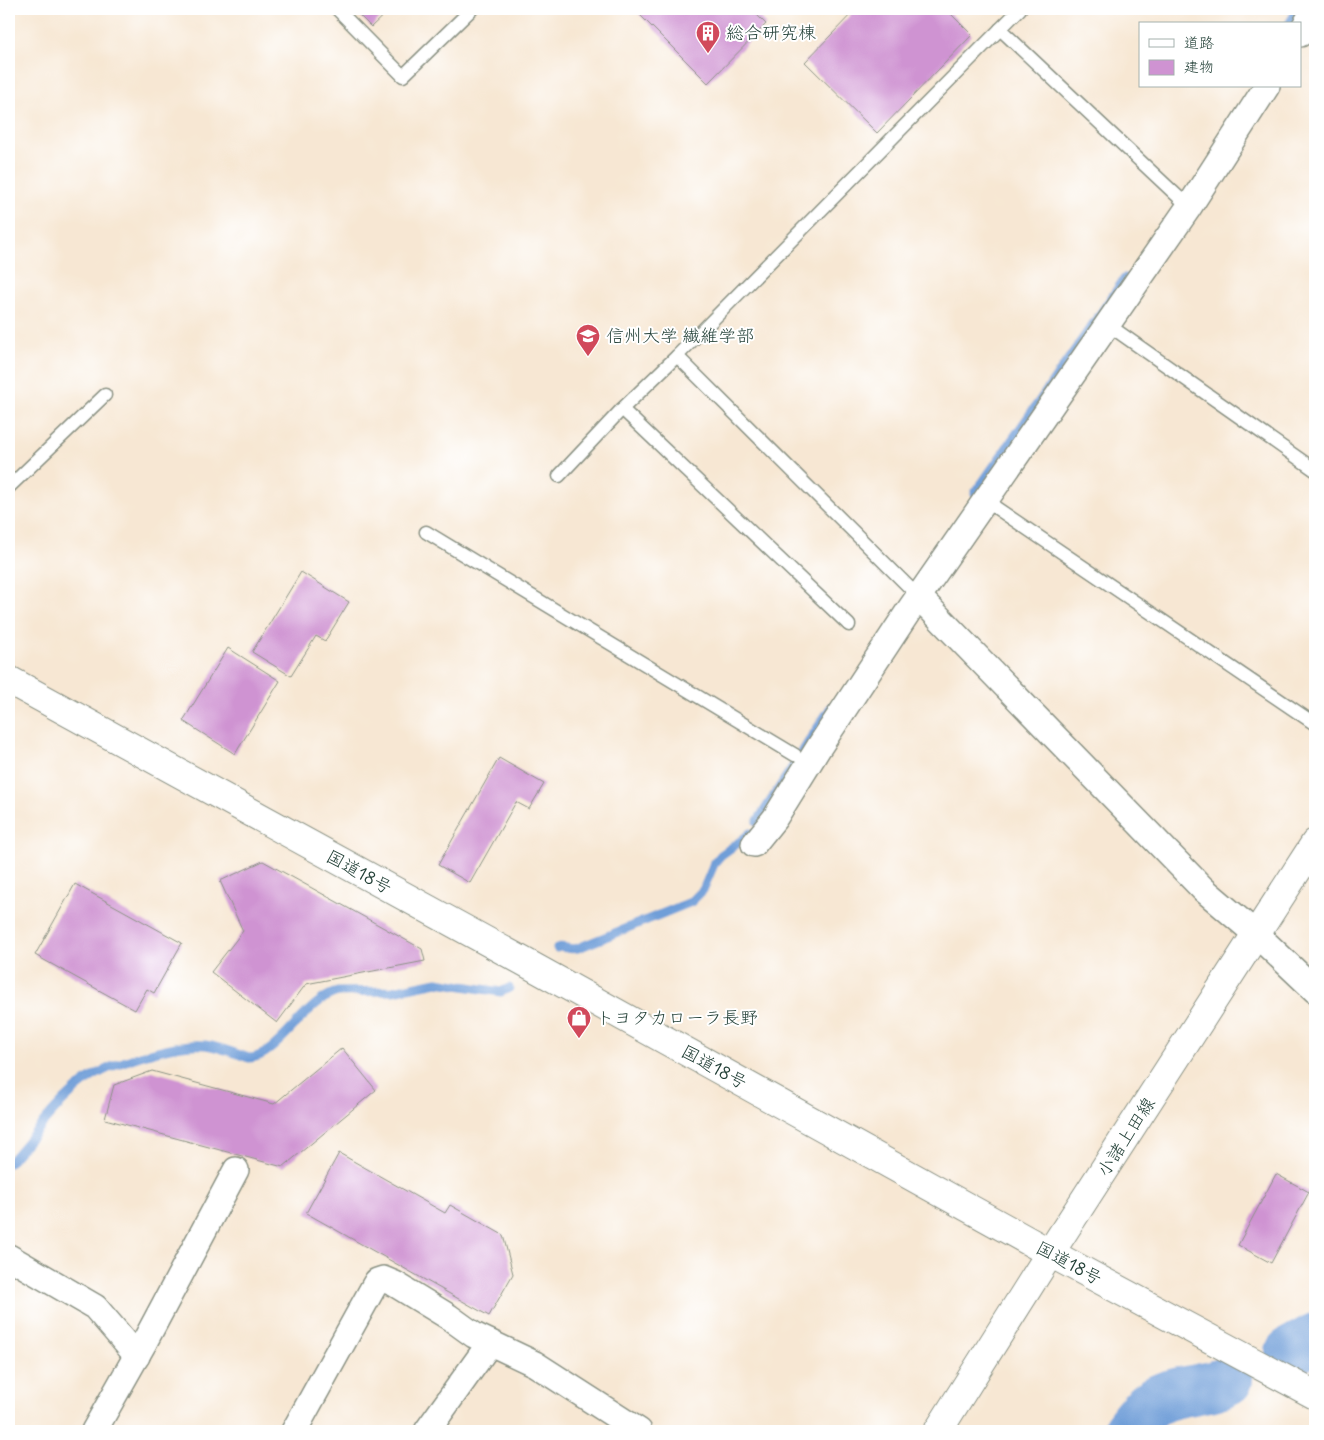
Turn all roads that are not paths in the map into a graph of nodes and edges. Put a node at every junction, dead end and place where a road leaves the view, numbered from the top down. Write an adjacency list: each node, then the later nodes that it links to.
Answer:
1 (337, 9): 2 (lane)
2 (472, 9)
3 (1020, 9): 5 (lane)
4 (1315, 9): 6 (street)
5 (1000, 29): 8 (lane); 10 (lane)
6 (1302, 31)
7 (1266, 88): 8 (street)
8 (1183, 202): 9 (street)
9 (1107, 324): 13 (lane); 16 (street)
10 (677, 356): 12 (lane); 18 (lane)
11 (105, 395): 15 (lane)
12 (622, 409): 14 (lane); 19 (lane)
13 (1315, 470)
14 (559, 476)
15 (9, 487)
16 (986, 501): 18 (street); 21 (lane)
17 (426, 532): 22 (lane)
18 (913, 591): 22 (street); 25 (street)
19 (849, 625)
20 (9, 680): 28 (main road, 国道18号)
21 (1315, 724)
22 (803, 759): 23 (street)
23 (754, 844)
24 (1315, 844): 25 (main road, 小諸上田線)
25 (1257, 935): 26 (street); 28 (main road, 小諸上田線)
26 (1315, 990)
27 (236, 1170): 31 (street)
28 (1050, 1253): 32 (main road, 国道18号); 37 (main road, 小諸上田線)
29 (9, 1257): 31 (street)
30 (490, 1343): 34 (street); 35 (street); 36 (street)
31 (137, 1356): 33 (street)
32 (1315, 1395)
33 (94, 1431)
34 (294, 1431)
35 (427, 1431)
36 (639, 1431)
37 (938, 1431)

